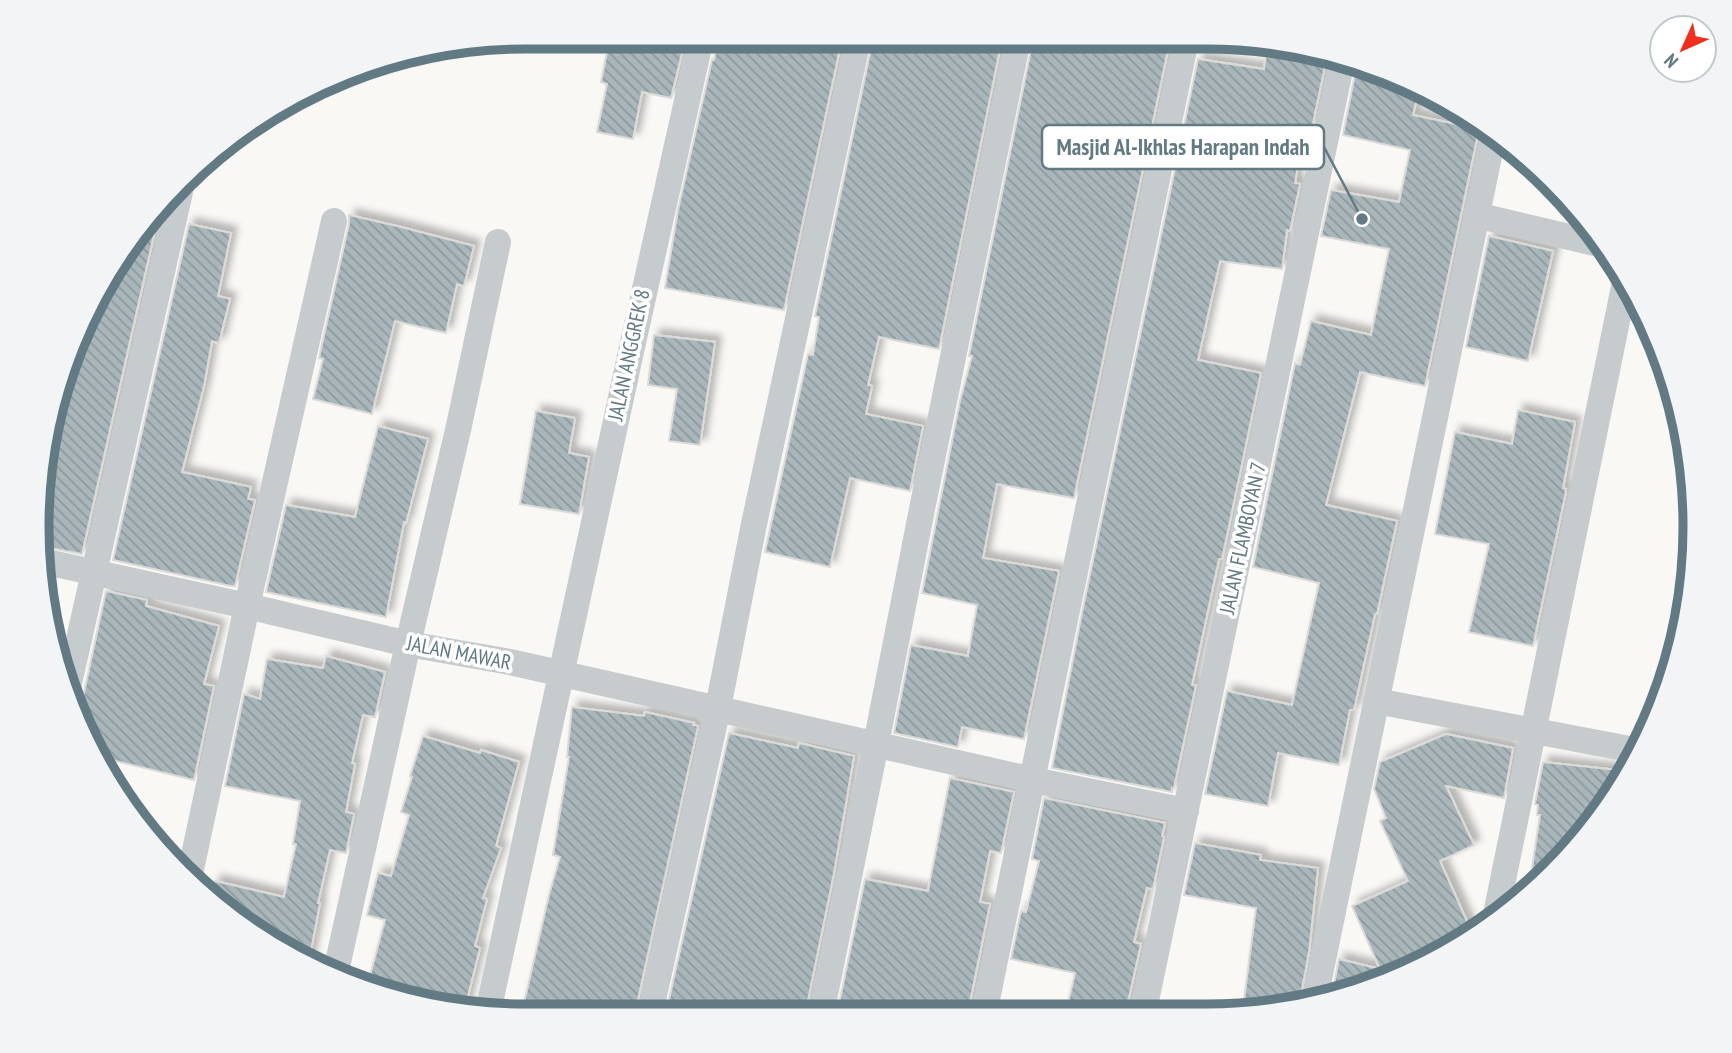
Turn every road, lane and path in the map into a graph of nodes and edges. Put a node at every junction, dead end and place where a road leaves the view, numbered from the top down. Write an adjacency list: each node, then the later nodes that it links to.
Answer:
1 (699, 49): 18 (street, JALAN ANGGREK 8)
2 (856, 49): 20 (street)
3 (1016, 49): 22 (street)
4 (1184, 49): 24 (street)
5 (1340, 68): 25 (street, JALAN FLAMBOYAN 7)
6 (1491, 144): 8 (street)
7 (178, 200): 14 (street)
8 (1476, 215): 10 (street); 19 (street)
9 (334, 221): 15 (street)
10 (1588, 241)
11 (498, 242): 16 (street)
12 (1622, 294): 21 (street)
13 (50, 562): 14 (street, JALAN MAWAR)
14 (93, 571): 15 (street, JALAN MAWAR); 17 (street)
15 (247, 606): 16 (street, JALAN MAWAR); 26 (street)
16 (408, 644): 18 (street, JALAN MAWAR); 28 (street)
17 (71, 671)
18 (562, 674): 20 (street, JALAN MAWAR); 30 (street, JALAN ANGGREK 8)
19 (1376, 701): 21 (street); 29 (street)
20 (718, 708): 22 (street, JALAN MAWAR); 31 (street)
21 (1533, 732): 23 (street); 27 (street)
22 (877, 744): 24 (street, JALAN MAWAR); 32 (street)
23 (1628, 749)
24 (1033, 779): 25 (street, JALAN MAWAR); 33 (street)
25 (1186, 811): 34 (street, JALAN FLAMBOYAN 7)
26 (192, 866)
27 (1498, 903)
28 (337, 965)
29 (1316, 991)
30 (490, 1003)
31 (651, 1004)
32 (823, 1004)
33 (986, 1004)
34 (1145, 1004)

